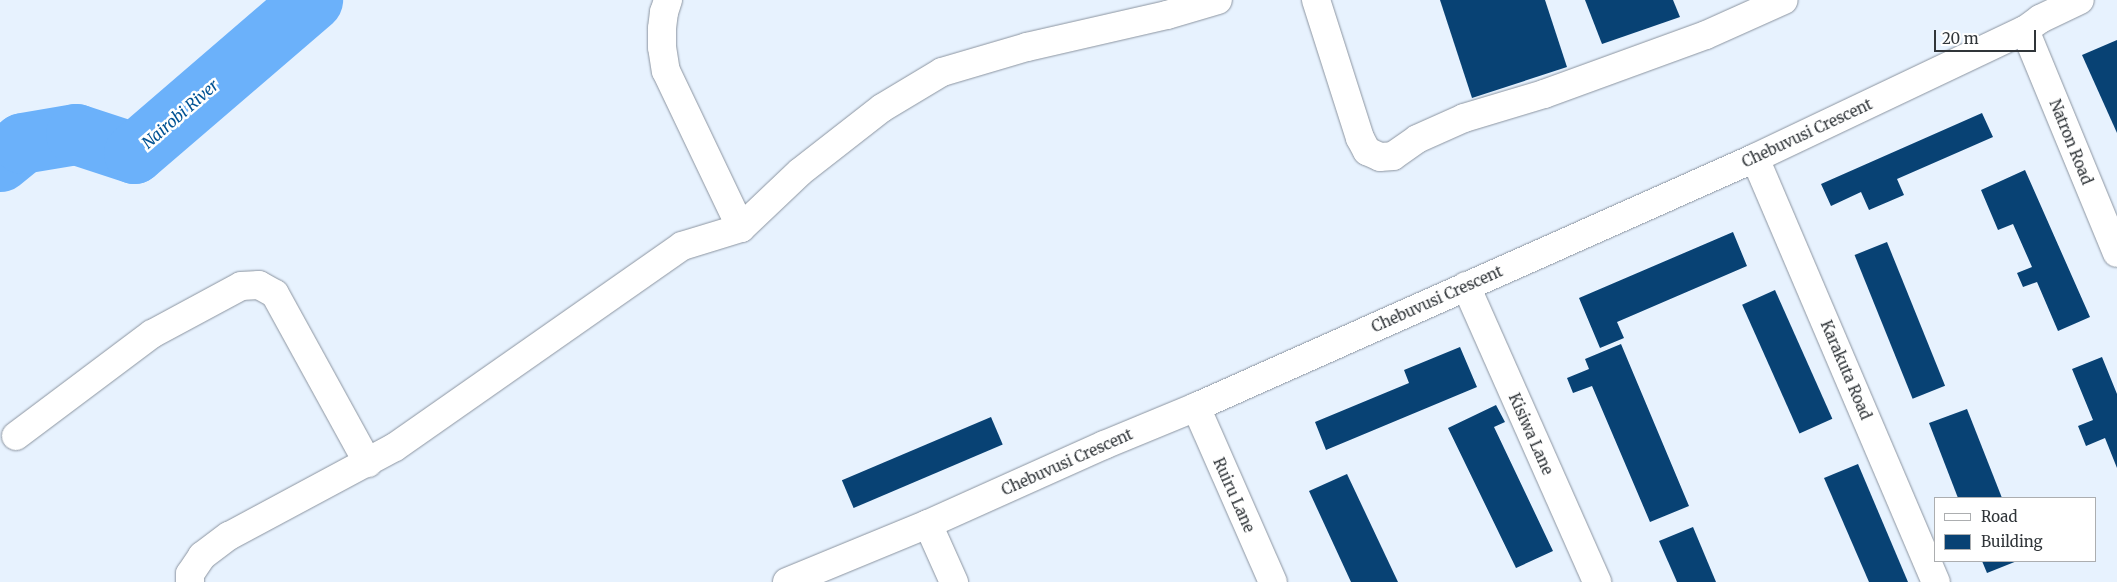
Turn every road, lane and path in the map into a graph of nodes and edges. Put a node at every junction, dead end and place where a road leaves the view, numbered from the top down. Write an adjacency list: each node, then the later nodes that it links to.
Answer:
1 (668, 0): 8 (street)
2 (1218, 0): 8 (street)
3 (1316, 0): 4 (street)
4 (1784, 0)
5 (2080, 0): 6 (street, Chebuvusi Crescent)
6 (2025, 30): 7 (street, Chebuvusi Crescent); 9 (street, Natron Road)
7 (1755, 158): 10 (street, Chebuvusi Crescent); 20 (street, Karakuta Road)
8 (741, 228): 13 (street)
9 (2117, 253)
10 (1466, 286): 11 (street, Chebuvusi Crescent); 19 (street, Kisiwa Lane)
11 (1196, 408): 14 (street, Chebuvusi Crescent); 18 (street, Ruiru Lane)
12 (16, 436): 13 (street)
13 (368, 463): 15 (street)
14 (928, 524): 16 (street, Chebuvusi Crescent); 17 (street)
15 (190, 582)
16 (787, 582)
17 (954, 582)
18 (1273, 582)
19 (1596, 582)
20 (1936, 582)

